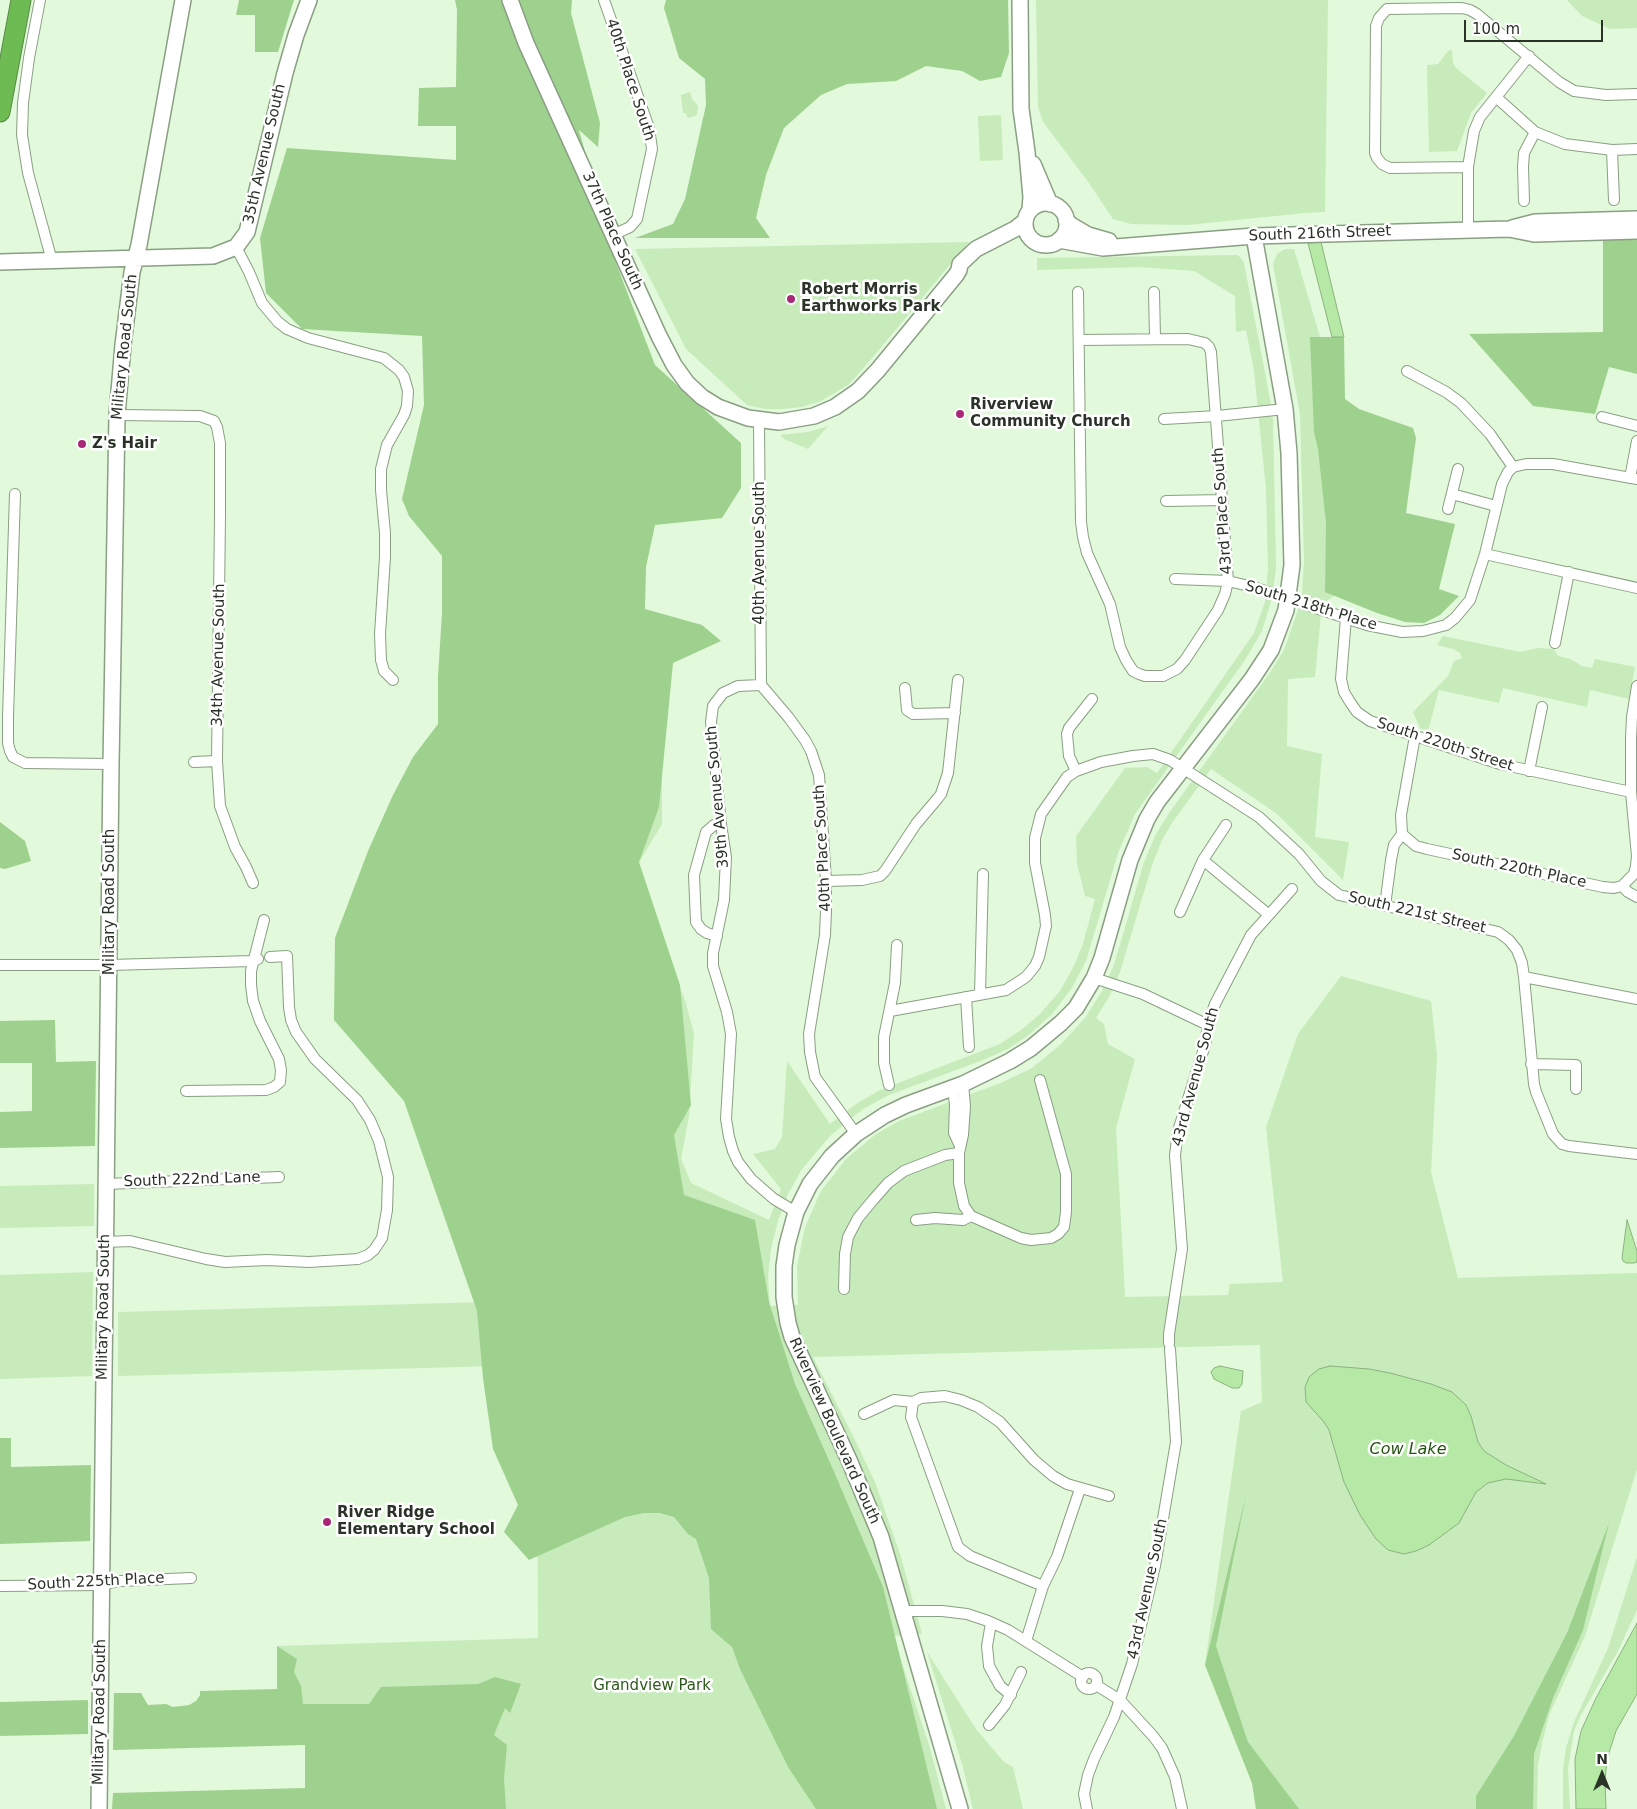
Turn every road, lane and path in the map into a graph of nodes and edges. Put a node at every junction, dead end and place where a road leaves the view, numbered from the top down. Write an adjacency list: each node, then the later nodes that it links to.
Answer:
1 (21, 0): 11 (highway)
2 (40, 0): 33 (street)
3 (183, 0): 32 (street, Military Road South)
4 (309, 0): 31 (street, 35th Avenue South)
5 (510, 0): 26 (street, 37th Place South)
6 (604, 0): 26 (street, 40th Place South)
7 (1020, 0): 15 (street)
8 (1528, 56): 9 (street); 10 (street); 16 (street)
9 (1637, 94)
10 (1496, 97): 12 (street); 16 (street)
11 (0, 112)
12 (1535, 132): 14 (street); 18 (street)
13 (1637, 149): 14 (street)
14 (1612, 150): 17 (street)
15 (1027, 152): 19 (street); 20 (street)
16 (1468, 167): 23 (street)
17 (1614, 200)
18 (1524, 201)
19 (1050, 204): 20 (street); 22 (street)
20 (1028, 215): 28 (street); 35 (street)
21 (1637, 219): 24 (street, South 216th Street)
22 (1066, 220): 29 (street); 30 (street, South 216th Street)
23 (1468, 229): 24 (street, South 216th Street); 27 (street, South 216th Street)
24 (1509, 229): 25 (street, South 216th Street)
25 (1637, 230)
26 (613, 235): 46 (street, 37th Place South)
27 (1254, 236): 30 (street, South 216th Street); 41 (street, Riverview Boulevard South)
28 (1031, 239): 29 (street); 35 (street)
29 (1059, 240): 30 (street, South 216th Street)
30 (1131, 245)
31 (236, 247): 32 (street); 66 (street)
32 (136, 258): 33 (street); 42 (street, Military Road South)
33 (52, 261): 34 (street)
34 (0, 262)
35 (959, 270): 46 (street)
36 (1078, 292): 39 (street)
37 (1154, 292): 38 (street)
38 (1155, 338): 39 (street); 43 (street, 43rd Place South)
39 (1079, 340): 61 (street, 43rd Place South)
40 (1408, 371): 49 (street)
41 (1285, 409): 43 (street); 63 (street, Riverview Boulevard South)
42 (117, 415): 75 (street, 34th Avenue South); 77 (street, Military Road South)
43 (1217, 416): 45 (street); 54 (street, 43rd Place South)
44 (1602, 417): 47 (street)
45 (1164, 419)
46 (759, 420): 68 (street, 40th Avenue South)
47 (1637, 426)
48 (1637, 441): 51 (street)
49 (1513, 468): 51 (street); 56 (street)
50 (1458, 469): 53 (street)
51 (1634, 478)
52 (15, 494): 77 (street)
53 (1452, 494): 56 (street); 57 (street)
54 (1223, 500): 55 (street); 61 (street, 43rd Place South)
55 (1166, 501)
56 (1496, 506): 58 (street)
57 (1448, 509)
58 (1485, 554): 59 (street); 64 (street, South 218th Place)
59 (1569, 572): 62 (street); 65 (street)
60 (1175, 579): 61 (street, South 218th Place)
61 (1228, 581): 63 (street, South 218th Place)
62 (1637, 588)
63 (1288, 599): 64 (street, South 218th Place); 78 (street, Riverview Boulevard South)
64 (1346, 618): 74 (street, South 220th Street)
65 (1555, 643)
66 (393, 680)
67 (958, 680): 73 (street)
68 (761, 686): 82 (street, 39th Avenue South); 87 (street, 40th Place South)
69 (1637, 686): 81 (street)
70 (905, 688): 73 (street)
71 (1092, 699): 79 (street)
72 (1542, 707): 80 (street)
73 (955, 713): 87 (street)
74 (1415, 736): 80 (street, South 220th Street); 84 (street)
75 (217, 761): 76 (street); 88 (street, 34th Avenue South)
76 (194, 762)
77 (111, 764): 101 (street, Military Road South)
78 (1183, 768): 79 (street, South 221st Street); 92 (street, South 221st Street); 103 (street, Riverview Boulevard South)
79 (1076, 771): 104 (street)
80 (1528, 771): 81 (street, South 220th Street)
81 (1631, 792): 89 (street)
82 (721, 824): 96 (street, 39th Avenue South); 96 (street)
83 (1226, 826): 85 (street)
84 (1402, 834): 89 (street, South 220th Place); 92 (street)
85 (1203, 860): 93 (street); 94 (street)
86 (982, 874): 104 (street)
87 (826, 881): 116 (street, 40th Place South)
88 (253, 883)
89 (1622, 886): 91 (street)
90 (1292, 889): 94 (street, 43rd Avenue South)
91 (1637, 897)
92 (1385, 906): 102 (street, South 221st Street)
93 (1180, 912)
94 (1268, 914): 108 (street, 43rd Avenue South)
95 (264, 920): 99 (street)
96 (717, 936): 121 (street, 39th Avenue South)
97 (897, 945): 107 (street)
98 (270, 957): 124 (street)
99 (256, 960): 101 (street); 115 (street)
100 (0, 965): 101 (street)
101 (110, 965): 120 (street, Military Road South)
102 (1524, 977): 106 (street); 110 (street, South 221st Street)
103 (1094, 978): 108 (street); 113 (street, Riverview Boulevard South)
104 (980, 994): 105 (street)
105 (966, 996): 107 (street); 109 (street)
106 (1637, 999)
107 (890, 1011): 112 (street)
108 (1208, 1025): 139 (street, 43rd Avenue South)
109 (969, 1047)
110 (1531, 1064): 114 (street); 118 (street, South 221st Street)
111 (1040, 1080): 122 (street)
112 (889, 1085)
113 (958, 1086): 116 (street, Riverview Boulevard South); 117 (street)
114 (1576, 1089)
115 (186, 1091)
116 (856, 1134): 121 (street, Riverview Boulevard South)
117 (960, 1149): 122 (street); 125 (street)
118 (1637, 1154)
119 (279, 1176): 120 (street, South 222nd Lane)
120 (106, 1184): 124 (street, Military Road South)
121 (796, 1212): 134 (street, Riverview Boulevard South)
122 (971, 1216): 123 (street)
123 (916, 1220)
124 (105, 1242): 131 (street, Military Road South)
125 (844, 1288)
126 (913, 1402): 127 (street); 128 (street); 133 (street)
127 (864, 1414)
128 (1080, 1489): 129 (street); 133 (street)
129 (1109, 1496)
130 (191, 1578): 131 (street, South 225th Place)
131 (101, 1584): 132 (street, South 225th Place); 141 (street, Military Road South)
132 (0, 1586)
133 (1043, 1586): 136 (street)
134 (903, 1611): 135 (street); 142 (street, Riverview Boulevard South)
135 (991, 1623): 136 (street); 138 (street)
136 (1026, 1641): 139 (street)
137 (1021, 1672): 138 (street)
138 (1011, 1695): 140 (street)
139 (1120, 1700): 143 (street, 43rd Avenue South); 144 (street)
140 (989, 1726)
141 (99, 1809)
142 (960, 1809)
143 (1087, 1809)
144 (1182, 1809)

